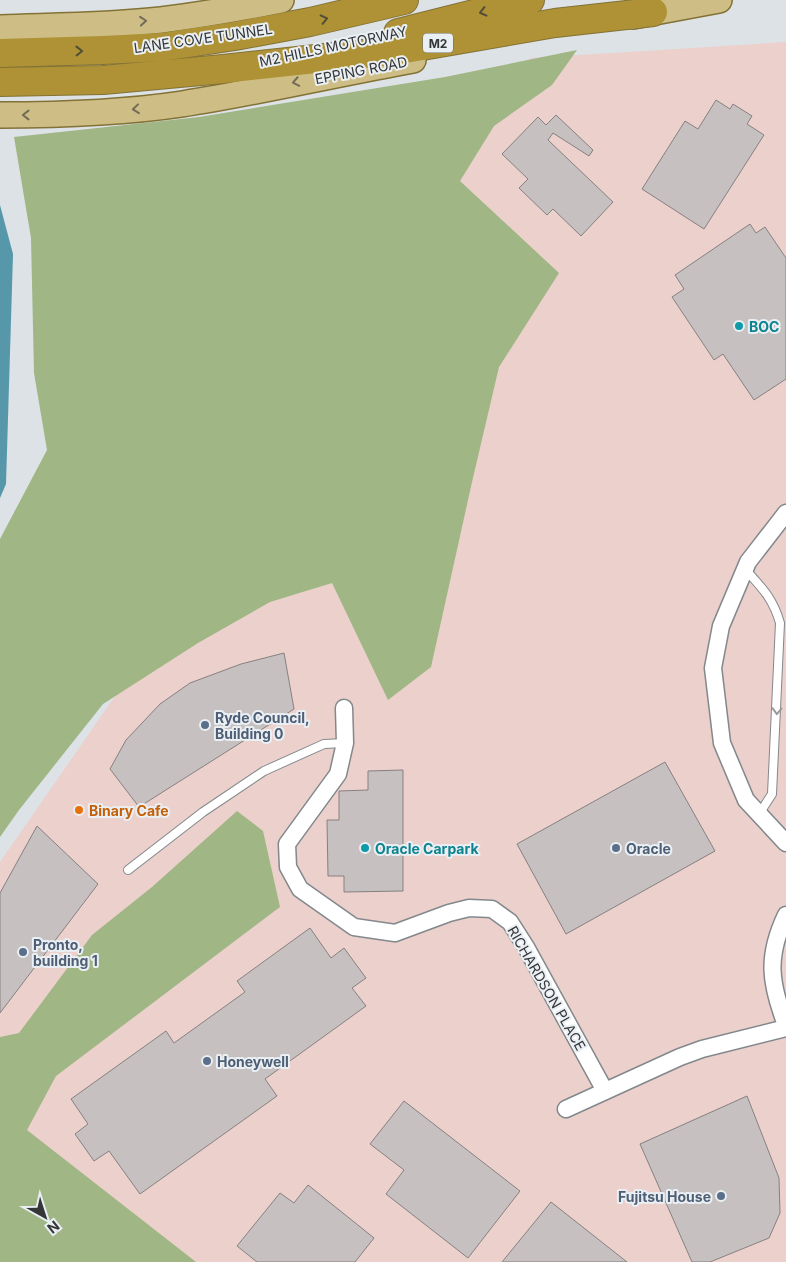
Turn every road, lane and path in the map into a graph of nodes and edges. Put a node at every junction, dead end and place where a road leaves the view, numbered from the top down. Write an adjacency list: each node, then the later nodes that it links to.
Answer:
1 (282, 0): 6 (main road, one-way to 1)
2 (404, 0): 7 (highway, LANE COVE TUNNEL, one-way to 2)
3 (530, 0): 8 (highway, M2 HILLS MOTORWAY / M2, one-way to 8)
4 (719, 0): 5 (main road, EPPING ROAD)
5 (653, 12): 8 (highway, M2); 10 (main road, EPPING ROAD, one-way to 10)
6 (0, 28)
7 (0, 53)
8 (222, 69): 9 (highway, M2)
9 (0, 82)
10 (0, 115)
11 (786, 513): 12 (street)
12 (745, 569): 15 (lane, one-way to 15); 15 (street)
13 (344, 708): 14 (street, RICHARDSON PLACE)
14 (345, 742): 17 (lane); 20 (street, RICHARDSON PLACE)
15 (759, 814): 16 (street)
16 (786, 843)
17 (128, 870)
18 (786, 915): 19 (street)
19 (786, 1027): 20 (street)
20 (605, 1091): 21 (street)
21 (566, 1109)

